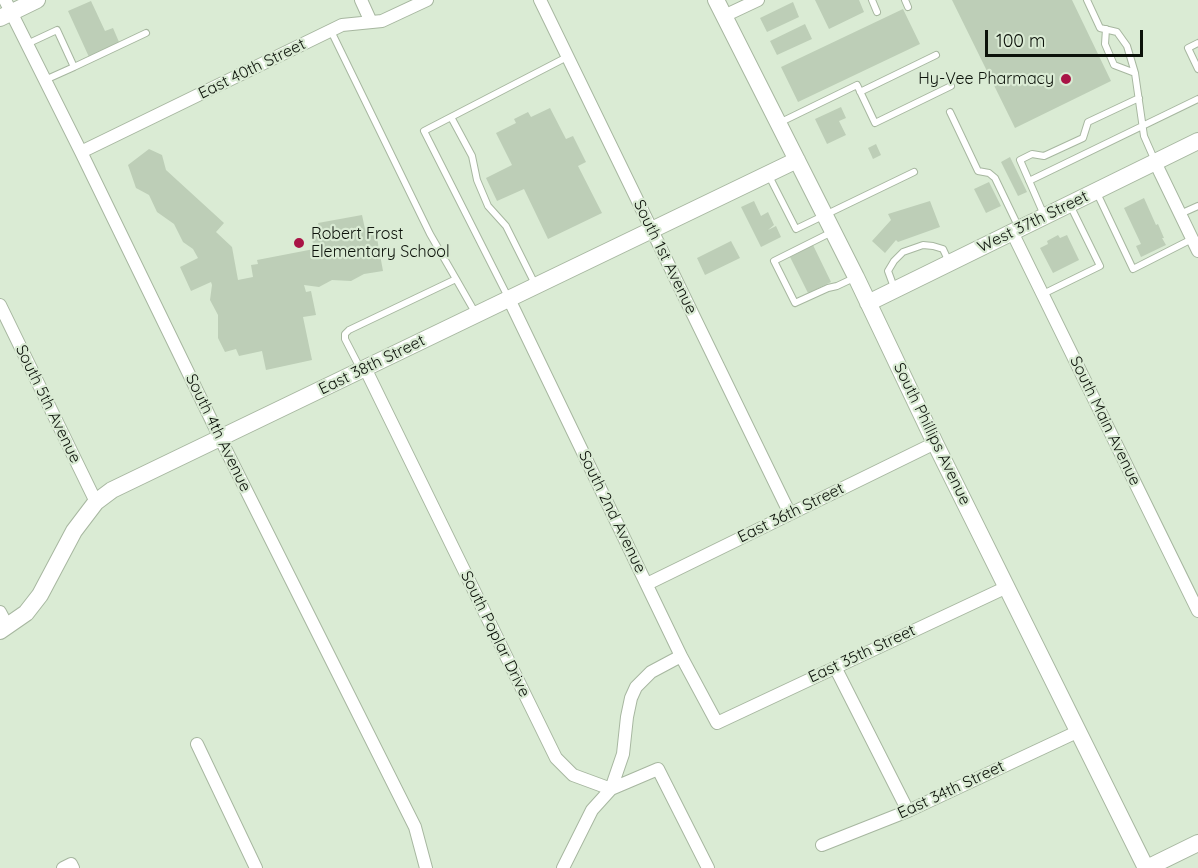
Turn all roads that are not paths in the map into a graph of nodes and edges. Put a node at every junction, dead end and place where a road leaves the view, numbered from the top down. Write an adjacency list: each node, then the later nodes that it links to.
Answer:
1 (37, 0): 9 (street)
2 (361, 0): 12 (street)
3 (427, 0): 12 (street, East 40th Street)
4 (540, 0): 19 (street, South 1st Avenue)
5 (716, 0): 11 (street, South Phillips Avenue)
6 (756, 0): 11 (street)
7 (872, 0): 10 (lane)
8 (1087, 0): 13 (lane)
9 (5, 10): 17 (street, South 4th Avenue)
10 (878, 12)
11 (724, 16): 30 (street, South Phillips Avenue)
12 (371, 22): 14 (street, East 40th Street)
13 (1106, 29): 22 (lane); 22 (lane)
14 (331, 30): 33 (street, East 40th Street); 51 (lane)
15 (146, 33): 20 (lane)
16 (1198, 43): 21 (lane)
17 (27, 44): 20 (lane); 23 (street, South 4th Avenue)
18 (936, 55): 25 (lane)
19 (568, 57): 29 (lane); 45 (street, South 1st Avenue)
20 (74, 67): 23 (lane)
21 (1198, 69)
22 (1135, 73): 26 (lane)
23 (45, 80): 33 (street, South 4th Avenue)
24 (951, 86): 25 (lane)
25 (860, 92): 30 (lane)
26 (1139, 98): 31 (lane); 38 (lane)
27 (1198, 99): 31 (lane)
28 (950, 112): 46 (lane)
29 (451, 117): 52 (lane); 55 (lane)
30 (779, 124): 34 (street, South Phillips Avenue)
31 (1142, 126): 35 (lane); 38 (lane)
32 (1198, 141): 35 (street, West 37th Street)
33 (81, 152): 60 (street, South 4th Avenue)
34 (797, 160): 37 (street, East 38th Street); 43 (street, South Phillips Avenue)
35 (1155, 162): 39 (street, West 37th Street); 42 (street)
36 (914, 172): 43 (lane)
37 (768, 174): 43 (lane); 45 (street, East 38th Street)
38 (1029, 181): 44 (lane)
39 (1096, 191): 40 (street, West 37th Street); 48 (lane)
40 (1069, 204): 44 (street, West 37th Street); 54 (lane)
41 (1198, 206): 42 (lane)
42 (1180, 214): 48 (street)
43 (825, 215): 47 (street, South Phillips Avenue)
44 (1044, 216): 46 (street, West 37th Street)
45 (652, 230): 52 (street, East 38th Street); 63 (street, South 1st Avenue)
46 (1016, 230): 49 (street, West 37th Street); 54 (street, South Main Avenue)
47 (833, 231): 50 (street, South Phillips Avenue); 50 (lane)
48 (1195, 245)
49 (950, 263): 53 (street, West 37th Street); 53 (lane)
50 (855, 277): 56 (street, South Phillips Avenue)
51 (456, 279): 58 (lane); 59 (lane)
52 (536, 286): 55 (street, East 38th Street)
53 (895, 290): 56 (street, West 37th Street)
54 (1043, 294): 66 (street, South Main Avenue)
55 (509, 299): 58 (street, East 38th Street); 64 (street, South 2nd Avenue)
56 (868, 303): 61 (street, South Phillips Avenue)
57 (0, 305): 62 (street, South 5th Avenue)
58 (476, 315): 59 (street, East 38th Street)
59 (363, 369): 60 (street, East 38th Street); 73 (street, South Poplar Drive)
60 (220, 438): 62 (street, East 38th Street); 78 (street, South 4th Avenue)
61 (935, 443): 63 (street, East 36th Street); 65 (street, South Phillips Avenue)
62 (96, 502): 67 (street, East 38th Street)
63 (790, 514): 64 (street, East 36th Street)
64 (647, 584): 68 (street, South 2nd Avenue)
65 (1007, 587): 69 (street, East 35th Street); 71 (street, South Phillips Avenue)
66 (1198, 611)
67 (3, 623)
68 (681, 656): 70 (street, South 2nd Avenue); 73 (street)
69 (835, 667): 70 (street, East 35th Street); 74 (street)
70 (717, 723)
71 (1079, 731): 74 (street, East 34th Street); 81 (street, South Phillips Avenue)
72 (197, 744): 77 (street)
73 (611, 789): 79 (street); 80 (street)
74 (908, 811): 76 (street, East 34th Street)
75 (1198, 843): 81 (street)
76 (822, 845)
77 (256, 868)
78 (425, 868)
79 (563, 868)
80 (708, 868)
81 (1146, 868)

